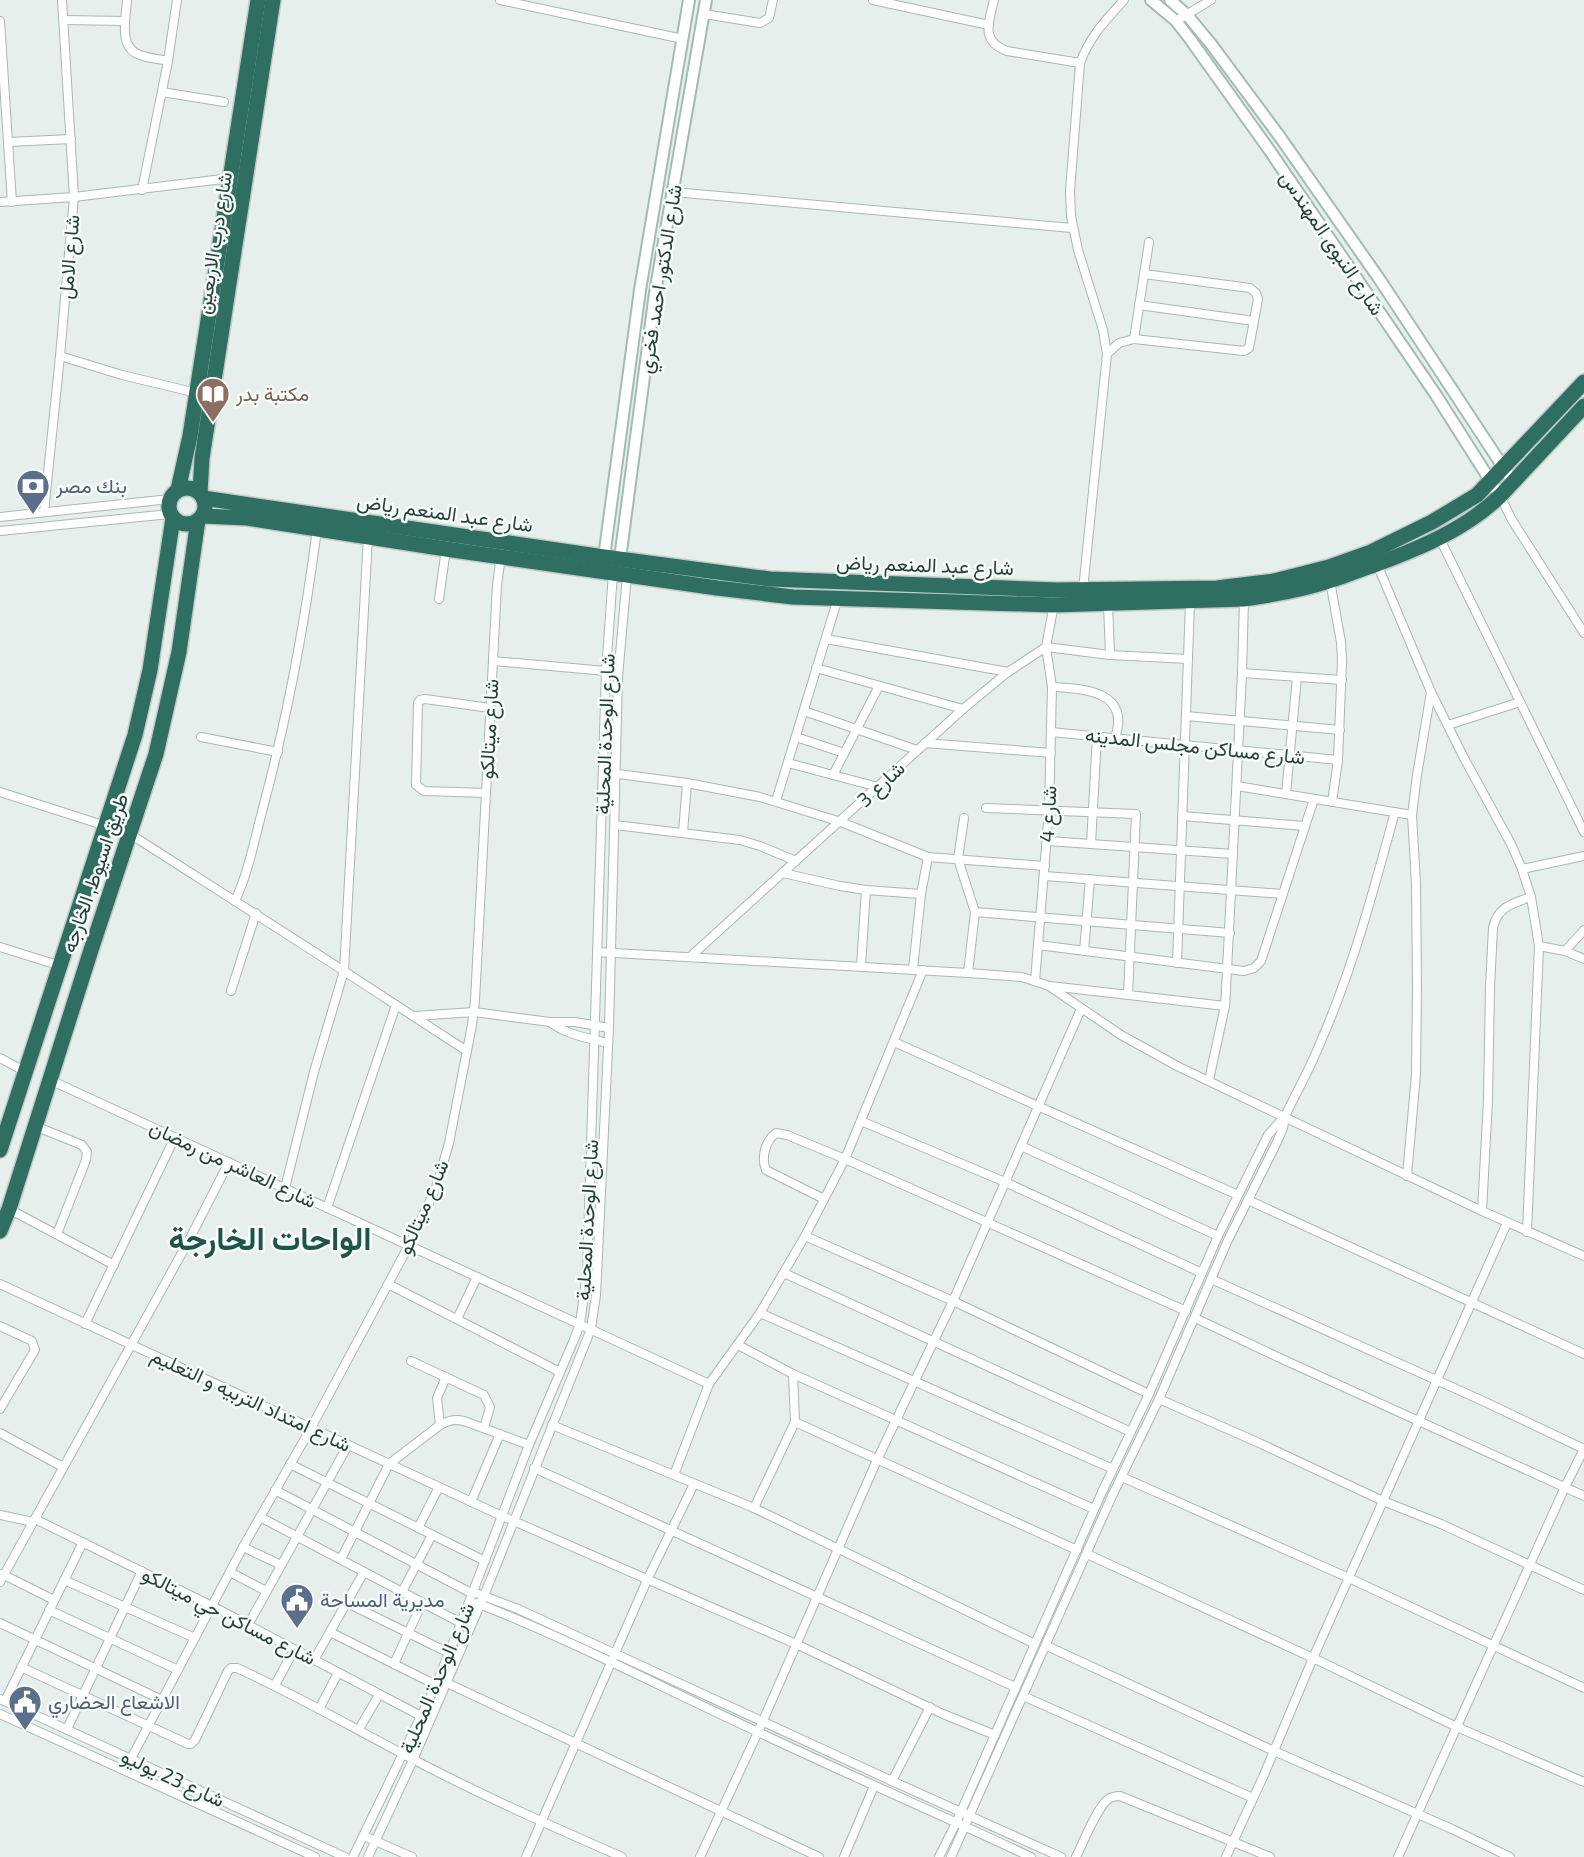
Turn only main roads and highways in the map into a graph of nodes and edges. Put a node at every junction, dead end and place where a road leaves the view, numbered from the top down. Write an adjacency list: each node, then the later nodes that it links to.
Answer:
1 (258, 0): 3 (highway, شارع درب الاربعين)
2 (273, 0): 3 (highway, شارع درب الاربعين)
3 (238, 177): 4 (highway, شارع درب الاربعين)
4 (211, 354): 7 (highway, شارع درب الاربعين); 8 (highway, شارع درب الاربعين)
5 (1584, 382): 13 (highway, شارع عبد المنعم رياض)
6 (1584, 406): 13 (highway, شارع عبد المنعم رياض)
7 (202, 496): 8 (highway); 9 (highway); 10 (highway, شارع عبد المنعم رياض)
8 (173, 505): 9 (highway); 14 (highway, طريق اسيوط, الخارجه)
9 (200, 518): 10 (highway, شارع عبد المنعم رياض); 15 (highway, طريق اسيوط, الخارجه)
10 (502, 550): 11 (highway, شارع عبد المنعم رياض); 11 (highway, شارع عبد المنعم رياض)
11 (620, 569): 12 (highway, شارع عبد المنعم رياض)
12 (742, 584): 13 (highway, شارع عبد المنعم رياض); 13 (highway, شارع عبد المنعم رياض)
13 (1055, 598)
14 (0, 1150)
15 (0, 1232)

